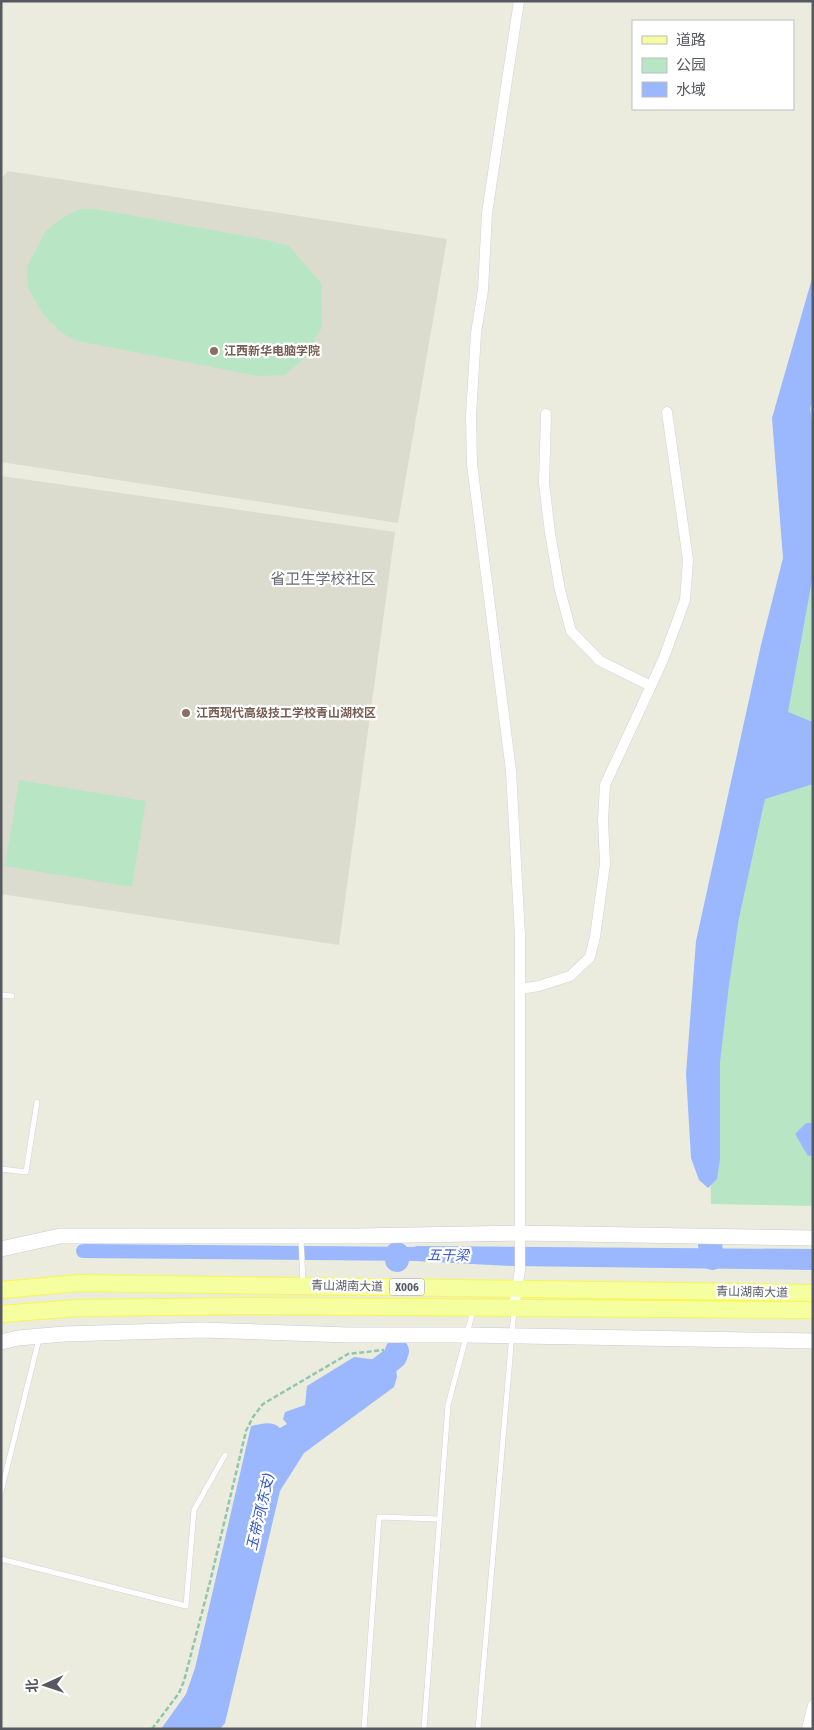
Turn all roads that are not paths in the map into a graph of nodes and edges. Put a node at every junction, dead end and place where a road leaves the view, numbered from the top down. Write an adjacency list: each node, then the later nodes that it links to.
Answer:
1 (519, 1): 5 (street)
2 (667, 412): 4 (street)
3 (546, 414): 4 (street)
4 (651, 686): 5 (street)
5 (520, 989): 10 (street)
6 (1, 995): 7 (lane)
7 (12, 996)
8 (37, 1102): 9 (lane)
9 (1, 1169)
10 (520, 1235): 11 (main road); 12 (main road); 15 (street)
11 (302, 1237): 13 (main road); 14 (lane)
12 (813, 1238)
13 (1, 1249)
14 (303, 1278): 15 (main road, 青山湖南大道 / X006); 16 (main road, 青山湖南大道 / X006)
15 (517, 1289): 17 (main road, 青山湖南大道 / X006); 18 (street)
16 (1, 1290)
17 (813, 1293)
18 (514, 1307): 19 (main road, 青山湖南大道 / X006); 20 (main road, 青山湖南大道 / X006); 24 (lane)
19 (474, 1308): 21 (main road, 青山湖南大道 / X006); 22 (lane)
20 (813, 1310)
21 (1, 1314)
22 (467, 1335): 23 (main road); 24 (main road); 29 (lane)
23 (40, 1336): 26 (main road); 28 (lane)
24 (511, 1336): 25 (main road); 34 (lane)
25 (813, 1341)
26 (1, 1342)
27 (225, 1455): 30 (lane)
28 (1, 1492)
29 (438, 1519): 32 (lane); 33 (lane)
30 (1, 1559)
31 (813, 1706): 35 (street)
32 (364, 1729)
33 (424, 1729)
34 (478, 1729)
35 (807, 1729)

